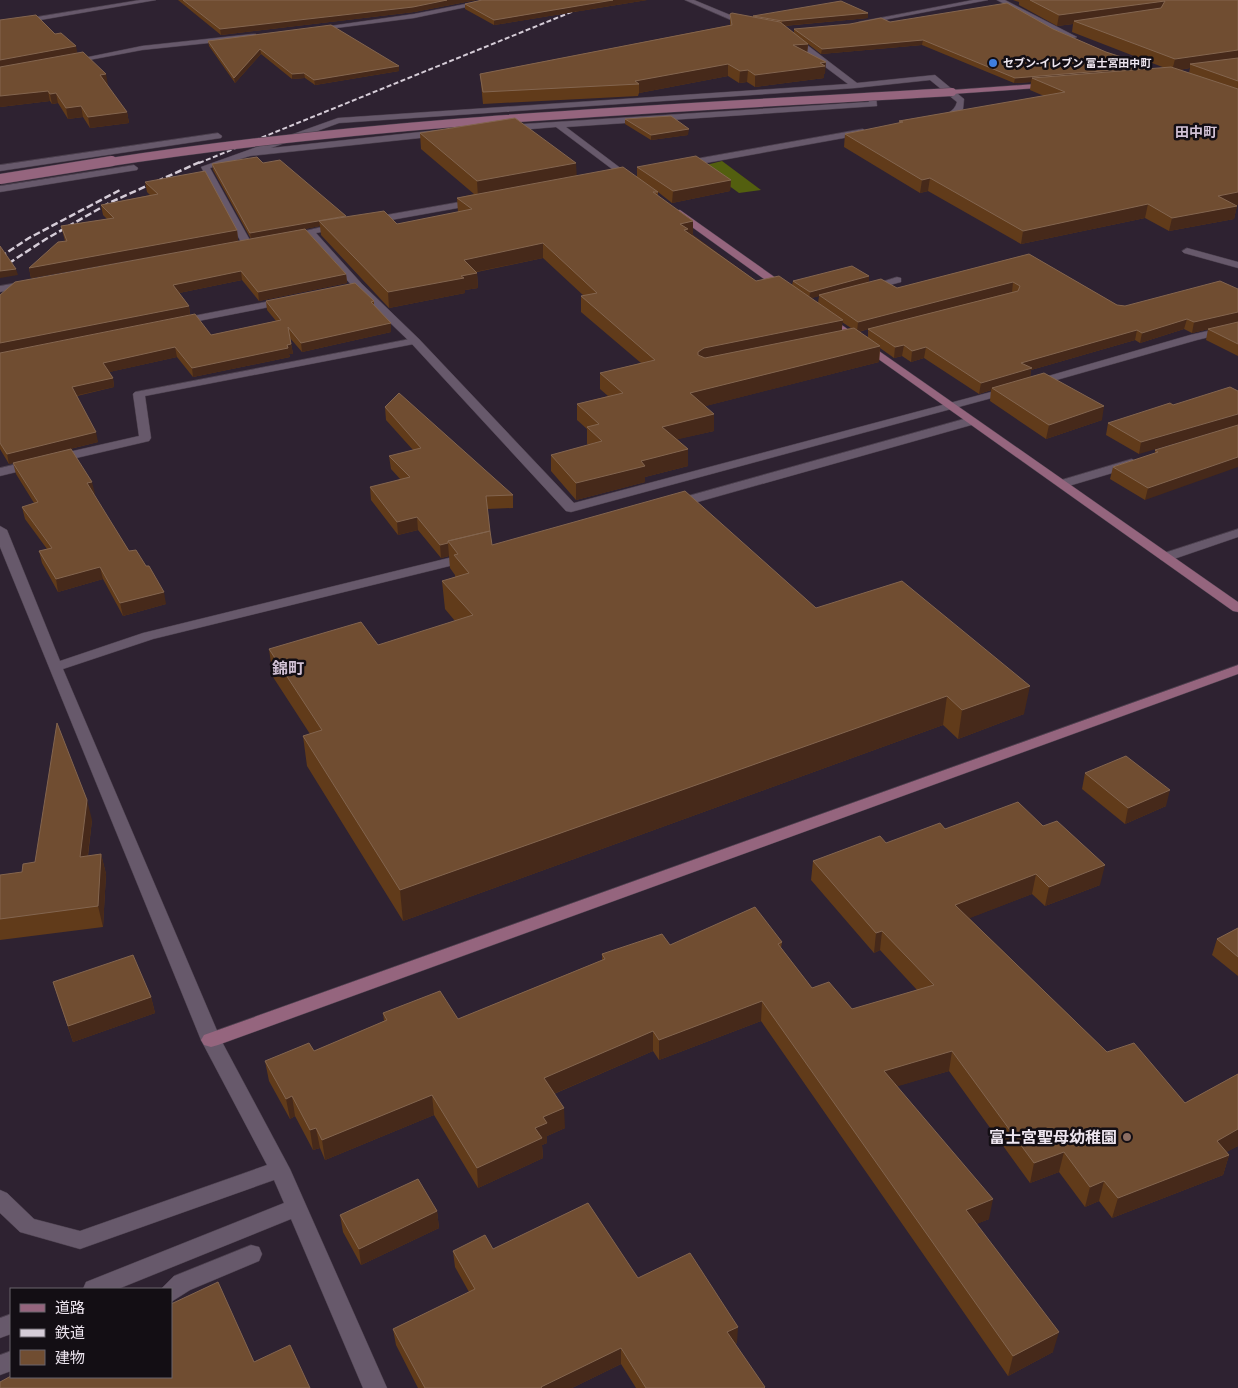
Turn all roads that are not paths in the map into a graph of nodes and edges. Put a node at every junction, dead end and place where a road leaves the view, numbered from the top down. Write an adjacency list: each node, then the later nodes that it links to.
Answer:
1 (153, 0): 7 (street)
2 (497, 0): 10 (street)
3 (688, 0): 8 (street)
4 (985, 0): 6 (street)
5 (1000, 0): 12 (street)
6 (857, 23)
7 (0, 25)
8 (758, 26)
9 (1075, 27): 12 (street)
10 (299, 30)
11 (792, 30): 17 (street)
12 (1056, 30): 14 (street)
13 (260, 35): 15 (street)
14 (1082, 42)
15 (63, 62)
16 (1059, 84): 18 (street)
17 (855, 86): 18 (street); 24 (street)
18 (952, 92): 19 (street, bridge); 20 (street)
19 (872, 96): 21 (street); 29 (street, bridge)
20 (928, 121)
21 (558, 125): 24 (street); 28 (street)
22 (870, 131): 25 (street)
23 (218, 136): 26 (street)
24 (249, 153): 35 (street)
25 (673, 166)
26 (0, 168)
27 (134, 168): 30 (street)
28 (626, 177)
29 (0, 179)
30 (0, 189)
31 (487, 200): 33 (street)
32 (664, 203): 43 (street)
33 (310, 232): 34 (street); 49 (street)
34 (274, 238)
35 (247, 244)
36 (1187, 250): 37 (street)
37 (1238, 265)
38 (897, 280): 41 (street)
39 (38, 282): 40 (street)
40 (0, 289)
41 (861, 290)
42 (300, 298): 45 (street)
43 (798, 298)
44 (814, 309): 48 (street)
45 (165, 325)
46 (1238, 327): 51 (street)
47 (873, 333): 48 (street)
48 (854, 338): 50 (street); 51 (street)
49 (415, 341): 51 (street); 54 (street)
50 (835, 342)
51 (952, 407): 52 (street)
52 (971, 421): 55 (street); 56 (street)
53 (1145, 459): 55 (street)
54 (0, 472)
55 (1062, 484): 60 (street)
56 (665, 506)
57 (0, 530): 62 (street)
58 (1238, 533): 60 (street)
59 (484, 553): 62 (street)
60 (1166, 557): 61 (street)
61 (1238, 608)
62 (55, 667): 64 (street)
63 (1238, 669): 64 (street)
64 (211, 1040): 65 (street)
65 (280, 1169): 66 (street); 67 (street)
66 (0, 1199)
67 (296, 1208): 69 (street); 71 (street)
68 (251, 1254): 70 (street)
69 (96, 1288)
70 (172, 1291)
71 (375, 1388)

